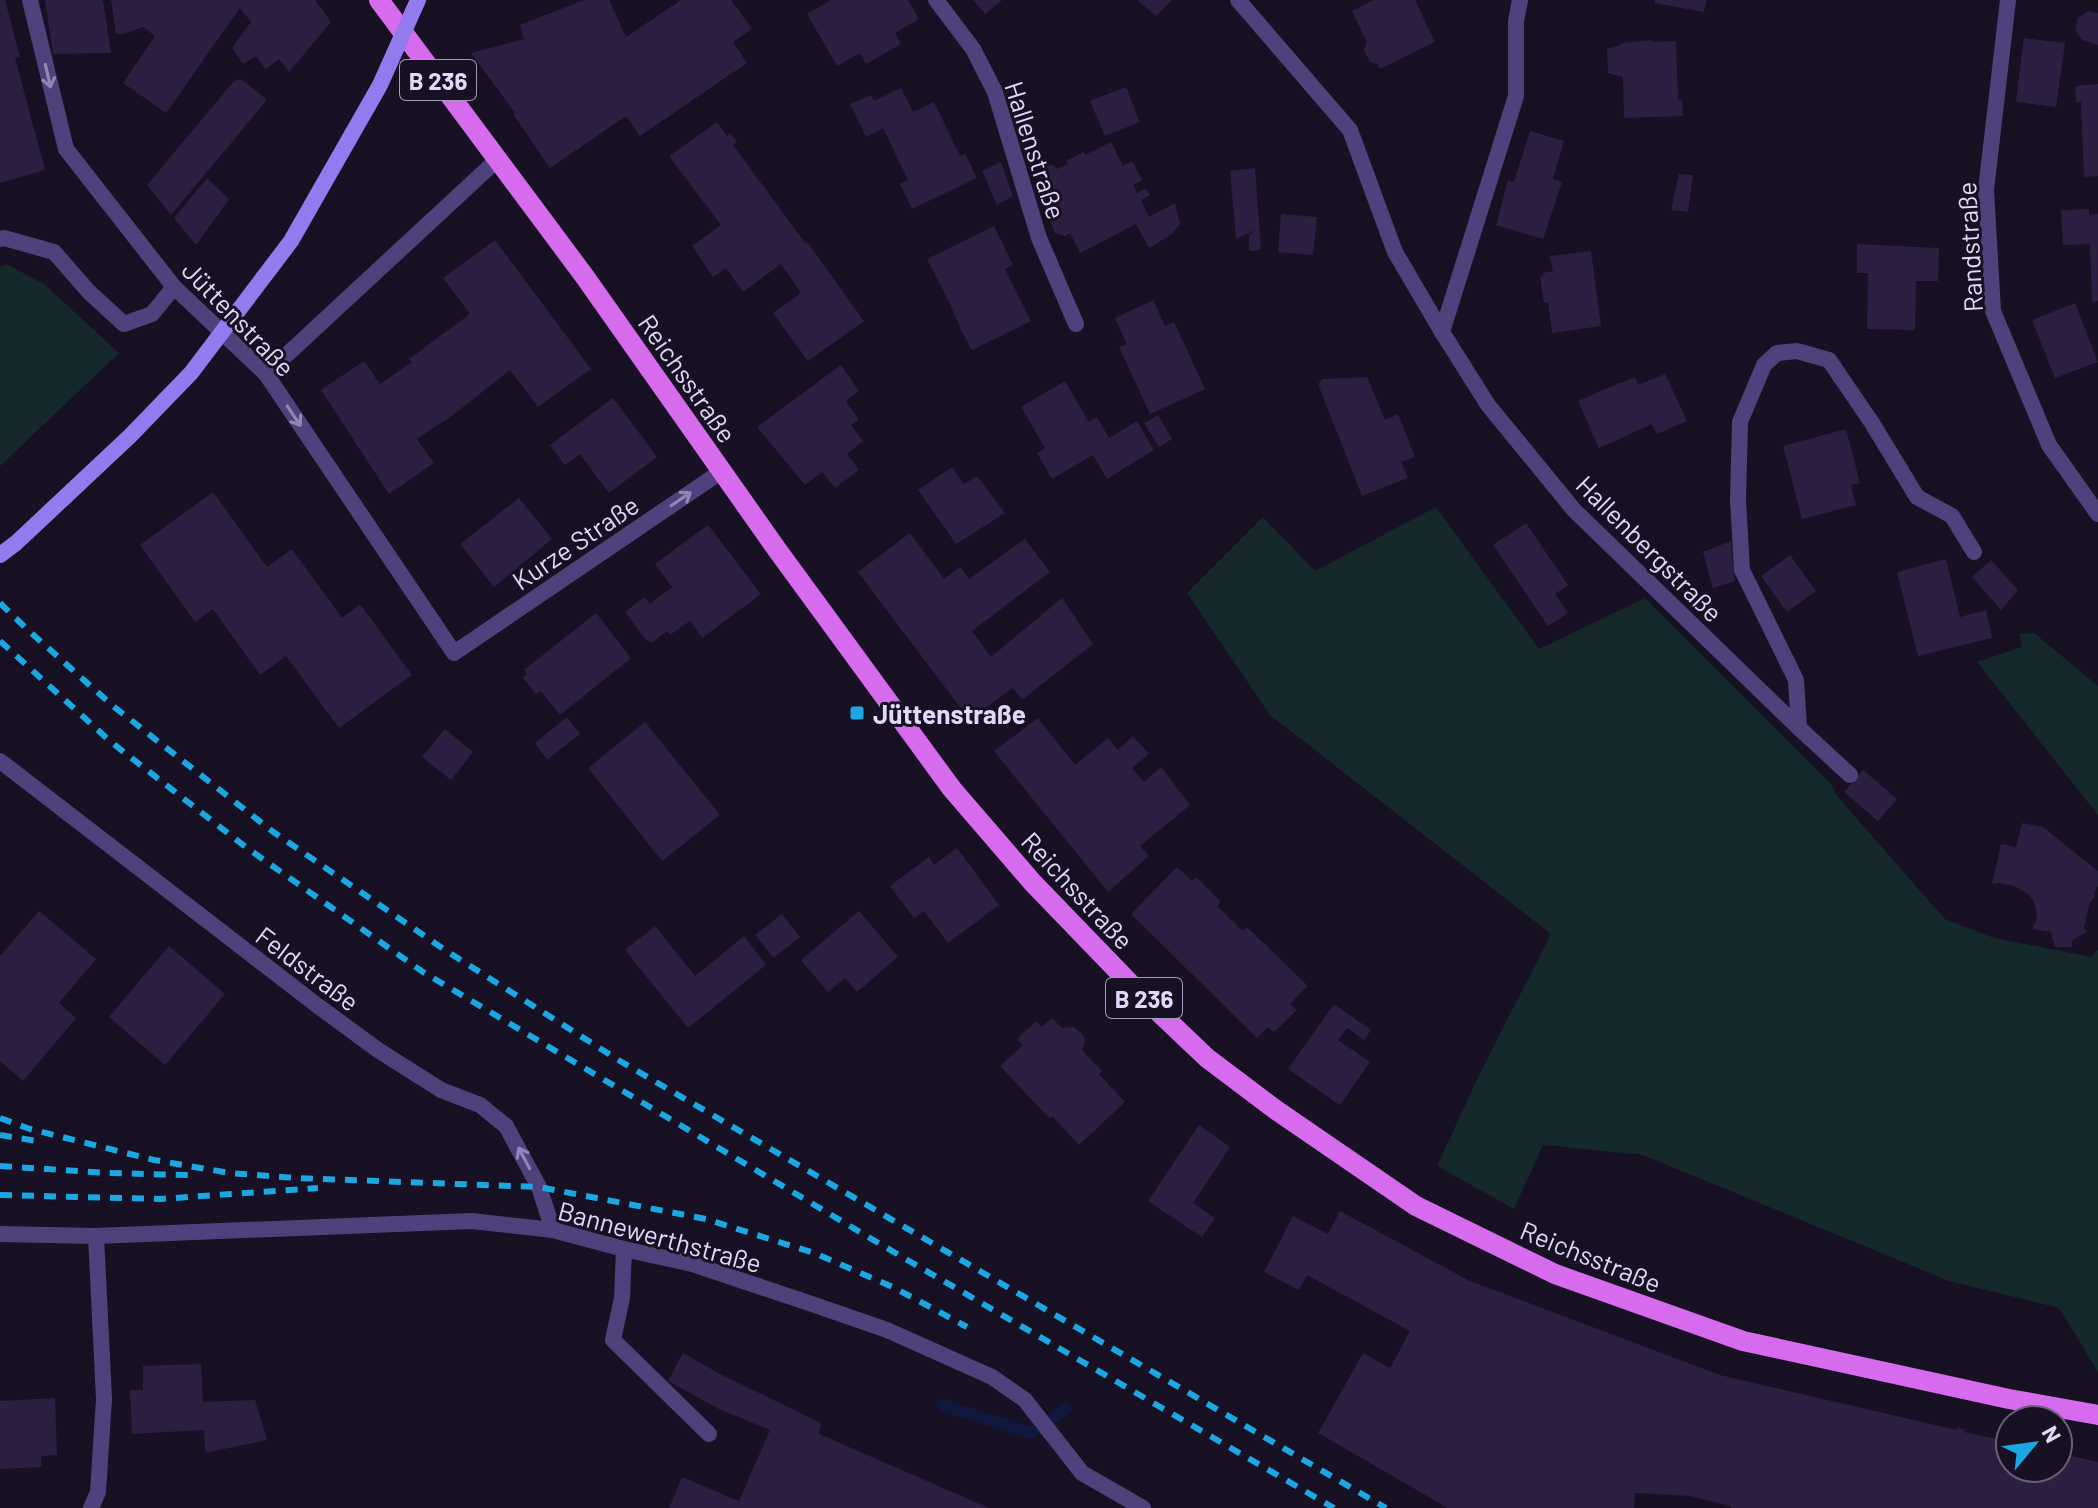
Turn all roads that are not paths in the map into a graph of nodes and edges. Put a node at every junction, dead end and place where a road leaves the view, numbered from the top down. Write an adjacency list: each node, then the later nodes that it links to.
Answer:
1 (30, 0): 10 (street, Jüttenstraße, one-way to 10)
2 (379, 0): 8 (main road, Reichsstraße / B 236)
3 (418, 0): 17 (main road, bridge)
4 (936, 0): 11 (street, Hallenstraße)
5 (1238, 0): 12 (street, Hallenbergstraße)
6 (1520, 0): 12 (street)
7 (2008, 0): 15 (street, Randstraße)
8 (498, 159): 13 (street); 14 (main road, Reichsstraße / B 236)
9 (0, 239): 10 (street)
10 (174, 287): 13 (street, Jüttenstraße)
11 (1076, 324)
12 (1442, 332): 19 (street, Hallenbergstraße)
13 (266, 374): 18 (street, Jüttenstraße, one-way to 18)
14 (722, 471): 18 (street, Kurze Straße, one-way to 14); 26 (main road, Reichsstraße / B 236)
15 (2098, 514)
16 (1974, 552): 19 (street)
17 (0, 555)
18 (454, 653)
19 (1799, 728): 21 (street, Hallenbergstraße)
20 (0, 761): 22 (street, Feldstraße, one-way to 20)
21 (1850, 775)
22 (553, 1230): 24 (street, Bannewerthstraße); 25 (street, Bannewerthstraße)
23 (0, 1234): 24 (street, Bannewerthstraße)
24 (96, 1236): 28 (street)
25 (624, 1249): 27 (street); 29 (street, Bannewerthstraße)
26 (2098, 1415)
27 (709, 1434)
28 (91, 1508)
29 (1143, 1508)

